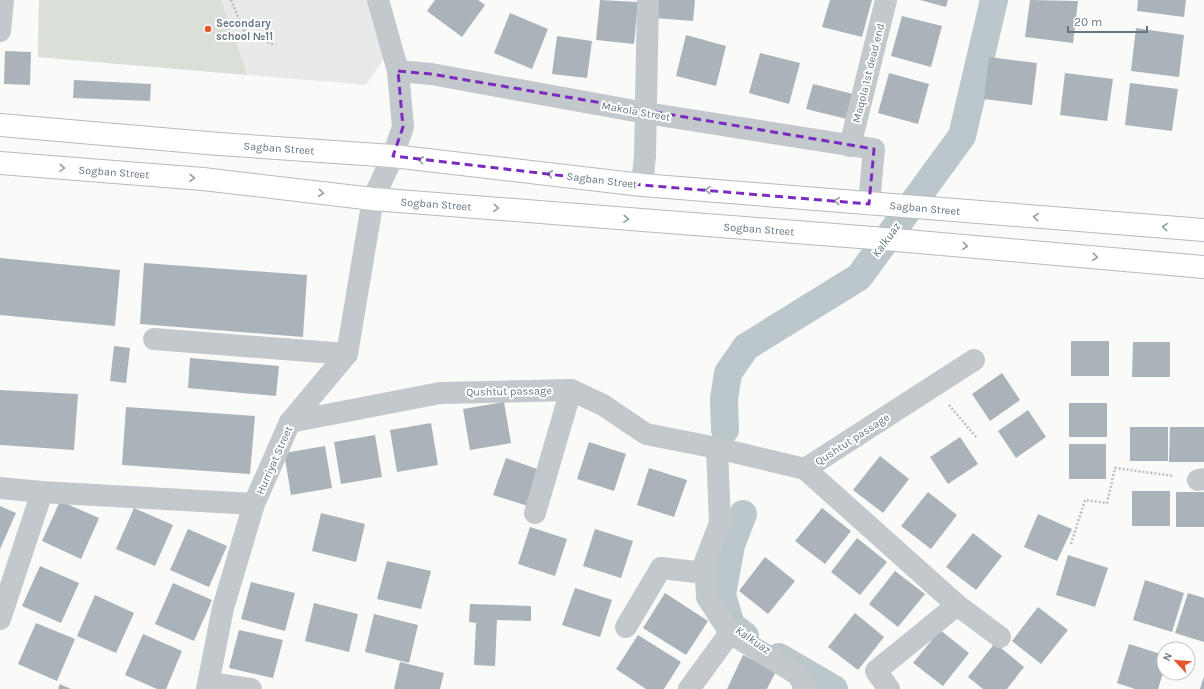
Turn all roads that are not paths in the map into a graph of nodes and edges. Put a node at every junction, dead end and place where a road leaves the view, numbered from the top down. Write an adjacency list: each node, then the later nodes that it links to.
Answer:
1 (3, 0): 5 (street)
2 (378, 0): 6 (street)
3 (648, 0): 7 (street)
4 (886, 0): 9 (street, Maqola 1st dead end)
5 (0, 31)
6 (398, 72): 7 (street, Makola Street); 10 (street)
7 (646, 113): 9 (street, Makola Street); 12 (street)
8 (0, 125): 10 (main road, Sagban Street)
9 (850, 146): 14 (street, Makola Street)
10 (393, 156): 12 (main road, Sagban Street, one-way to 10); 13 (street)
11 (0, 163): 13 (main road, Sogban Street, one-way to 13)
12 (642, 185): 14 (main road, Sagban Street, one-way to 12)
13 (373, 199): 16 (main road, Sogban Street, one-way to 16); 18 (street)
14 (880, 204): 15 (main road, Sagban Street, one-way to 14)
15 (1204, 230)
16 (1204, 267)
17 (154, 339): 18 (street)
18 (347, 354): 21 (street, Hurriyat Street)
19 (974, 360): 23 (street, Qushtut passage)
20 (571, 390): 21 (street, Qushtut passage); 22 (street, Qushtut passage); 27 (street)
21 (290, 422): 26 (street, Hurriyat Street)
22 (717, 448): 23 (street, Qushtut passage); 28 (street)
23 (805, 469): 29 (street)
24 (0, 488): 25 (street)
25 (42, 492): 26 (street); 30 (street)
26 (254, 504): 34 (street, Hurriyat Street)
27 (535, 513)
28 (705, 573): 31 (street); 32 (street)
29 (956, 605): 33 (street); 38 (street)
30 (0, 619)
31 (626, 627)
32 (730, 634): 36 (street); 37 (street)
33 (1000, 637)
34 (208, 686): 35 (street)
35 (251, 689)
36 (689, 689)
37 (803, 689)
38 (889, 689)

